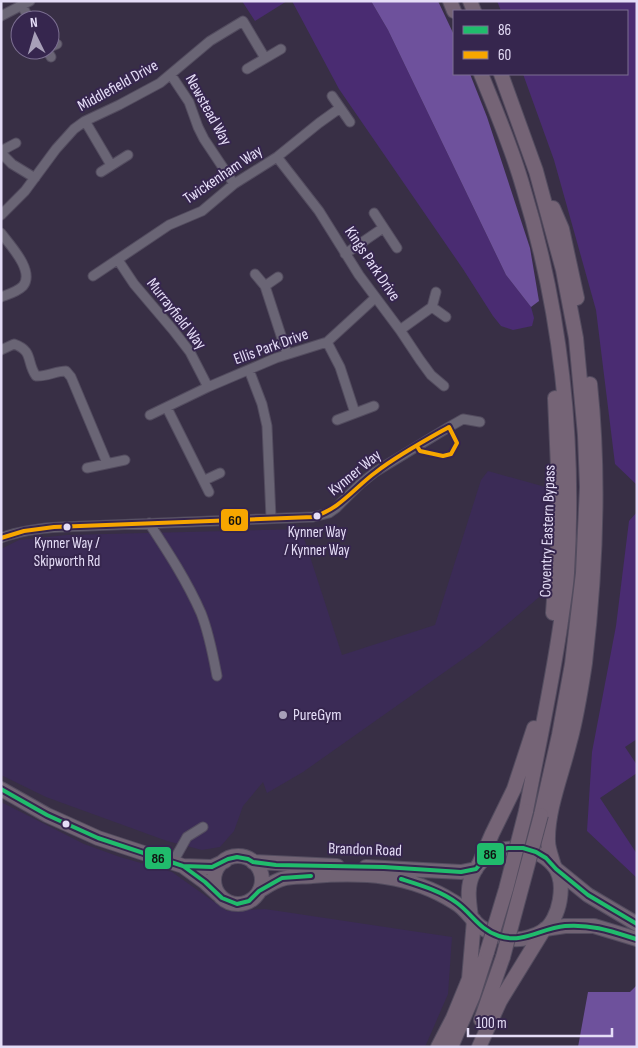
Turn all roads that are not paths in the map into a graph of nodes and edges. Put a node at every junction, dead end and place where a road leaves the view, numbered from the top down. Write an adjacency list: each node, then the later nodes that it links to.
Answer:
1 (26, 4): 2 (street)
2 (1, 16)
3 (281, 49): 4 (street)
4 (265, 58): 5 (street); 6 (street, Middlefield Drive)
5 (247, 69)
6 (171, 75): 11 (street, Middlefield Drive); 21 (street, Newstead Way)
7 (481, 75): 22 (highway, Coventry Eastern Bypass)
8 (501, 75): 18 (highway)
9 (332, 96): 10 (street)
10 (340, 108): 12 (street); 16 (street, Twickenham Way)
11 (85, 121): 17 (street); 20 (street, Middlefield Drive)
12 (350, 122)
13 (16, 143): 14 (street)
14 (1, 152): 20 (street)
15 (128, 155): 17 (street)
16 (277, 157): 21 (street, Twickenham Way); 28 (street, Kings Park Drive)
17 (112, 164): 19 (street)
18 (536, 171): 68 (highway); 77 (highway, bridge)
19 (101, 172)
20 (35, 178): 24 (street, Middlefield Drive)
21 (234, 184): 29 (street, Twickenham Way)
22 (529, 208): 67 (highway); 76 (highway, Coventry Eastern Bypass, bridge)
23 (374, 213): 25 (street)
24 (1, 215)
25 (383, 228): 27 (street); 28 (street)
26 (1, 233): 35 (street)
27 (397, 248)
28 (345, 254): 36 (street, Kings Park Drive)
29 (118, 260): 31 (street, Twickenham Way); 45 (street, Murrayfield Way)
30 (255, 274): 33 (street)
31 (93, 276)
32 (278, 277): 33 (street)
33 (265, 286): 42 (street)
34 (436, 292): 37 (street)
35 (1, 297)
36 (375, 298): 39 (street, Kings Park Drive); 40 (street, Ellis Park Drive)
37 (432, 307): 38 (street); 39 (street)
38 (446, 317)
39 (400, 330): 44 (street, Kings Park Drive)
40 (326, 342): 42 (street, Ellis Park Drive); 48 (street)
41 (1, 350): 53 (street)
42 (287, 354): 43 (street, Ellis Park Drive)
43 (249, 370): 45 (street, Ellis Park Drive); 58 (street)
44 (444, 386)
45 (208, 387): 47 (street, Ellis Park Drive)
46 (374, 406): 48 (street)
47 (167, 408): 49 (street, Ellis Park Drive); 56 (street)
48 (355, 413): 50 (street)
49 (150, 415)
50 (337, 420)
51 (480, 422): 58 (street, Kynner Way)
52 (125, 460): 53 (street)
53 (108, 463): 54 (street)
54 (87, 468)
55 (220, 473): 56 (street)
56 (204, 480): 57 (street)
57 (209, 492)
58 (271, 518): 59 (street, Kynner Way)
59 (149, 523): 60 (street, Kynner Way); 61 (street)
60 (1, 538)
61 (217, 676)
62 (1, 789): 66 (main road)
63 (203, 827): 66 (street)
64 (224, 861): 65 (main road); 66 (main road); 70 (main road)
65 (253, 862): 67 (main road, Brandon Road); 69 (main road)
66 (178, 864): 70 (main road)
67 (478, 866): 68 (main road); 71 (main road)
68 (555, 868): 72 (main road); 73 (main road)
69 (259, 891): 70 (main road); 71 (main road, Brandon Road)
70 (219, 895)
71 (472, 919): 73 (main road); 75 (highway)
72 (637, 924)
73 (544, 930): 74 (main road); 78 (highway)
74 (637, 939)
75 (438, 1047)
76 (452, 1047)
77 (470, 1047)
78 (479, 1047)

